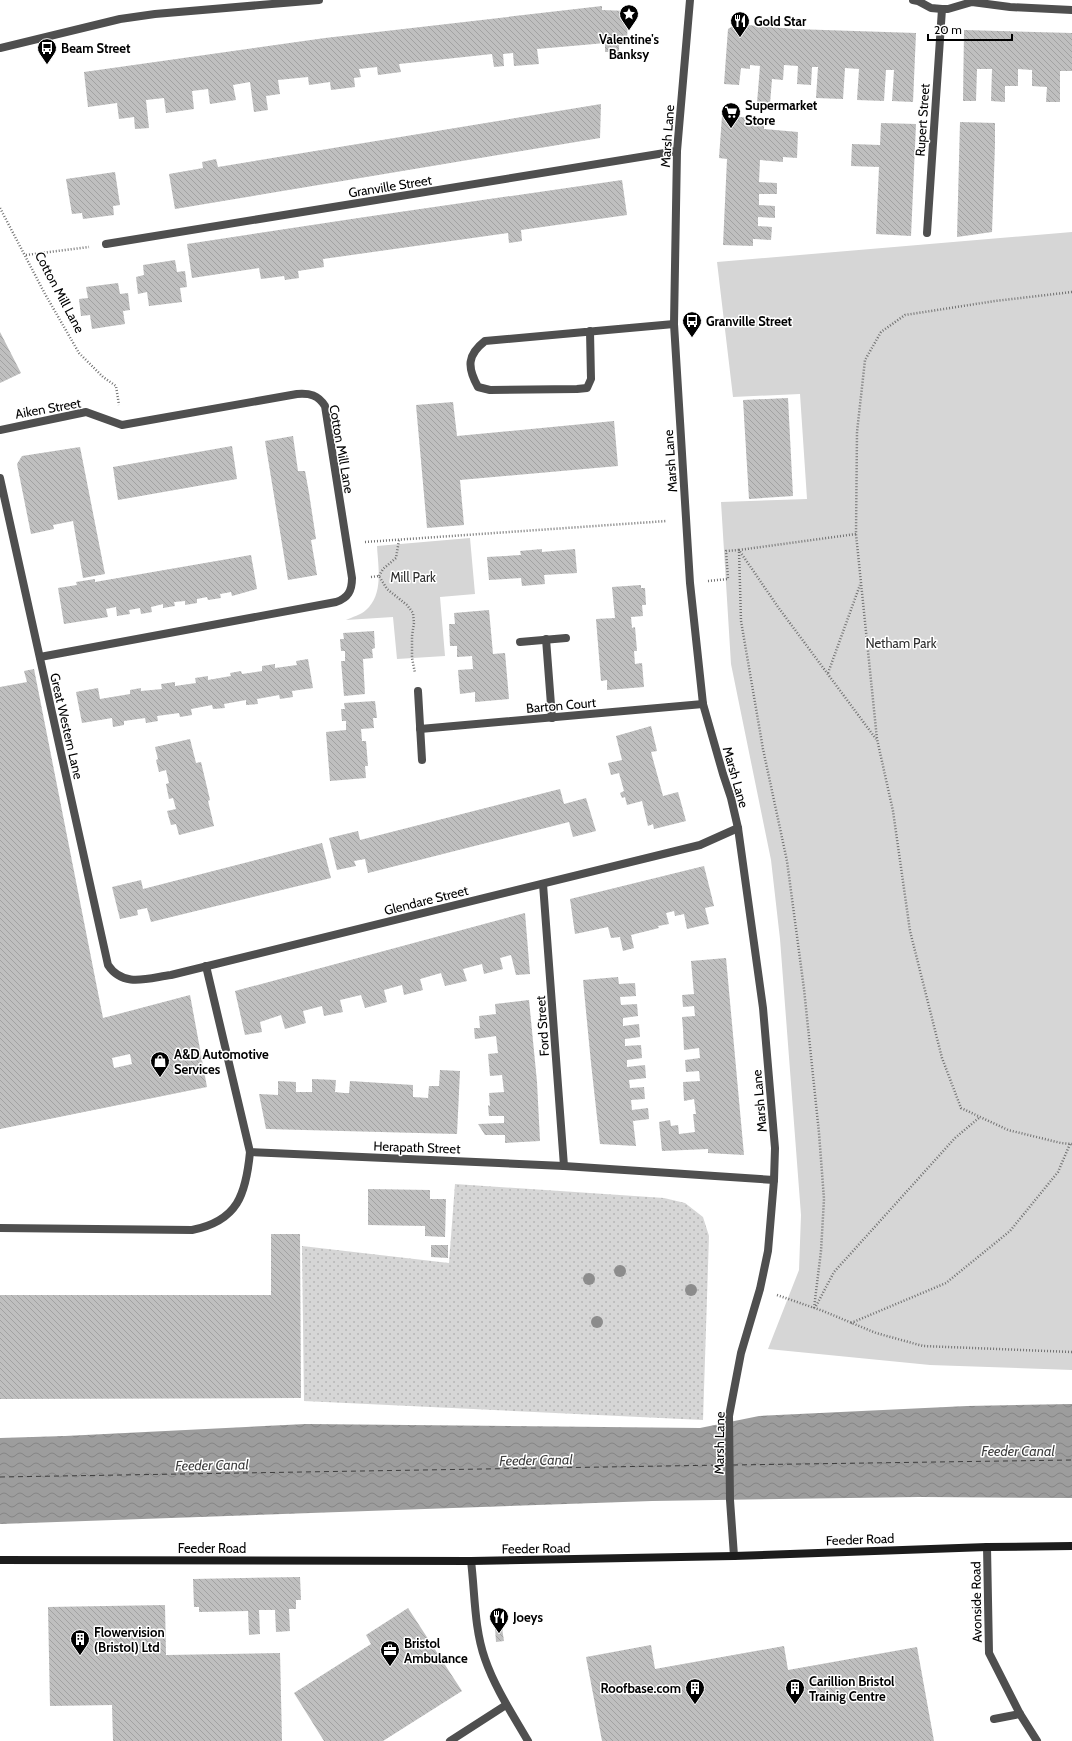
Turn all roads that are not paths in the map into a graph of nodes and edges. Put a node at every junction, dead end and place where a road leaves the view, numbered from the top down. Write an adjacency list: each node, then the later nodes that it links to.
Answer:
1 (320, 0): 4 (street)
2 (690, 0): 8 (street, Marsh Lane)
3 (913, 0): 5 (street)
4 (298, 1): 7 (street)
5 (942, 9): 6 (street); 9 (street, Rupert Street)
6 (1072, 10)
7 (0, 48)
8 (677, 151): 10 (street, Granville Street); 11 (street, Marsh Lane)
9 (927, 232)
10 (106, 244)
11 (674, 324): 12 (street); 21 (street, Marsh Lane)
12 (590, 331): 12 (street)
13 (122, 425): 14 (street, Aiken Street); 19 (street, Cotton Mill Lane)
14 (0, 430)
15 (0, 478): 19 (street, Great Western Lane)
16 (566, 638): 17 (street)
17 (546, 639): 18 (street); 22 (street)
18 (520, 642)
19 (40, 657): 28 (street, Great Western Lane)
20 (418, 691): 23 (street)
21 (703, 704): 22 (street, Barton Court); 25 (street, Marsh Lane)
22 (552, 718): 23 (street, Barton Court)
23 (420, 729): 24 (street)
24 (422, 760)
25 (738, 828): 26 (street, Glendare Street); 31 (street, Marsh Lane)
26 (543, 884): 27 (street, Glendare Street); 30 (street, Ford Street)
27 (206, 966): 28 (street, Glendare Street); 29 (street)
28 (117, 976)
29 (250, 1152): 30 (street, Herapath Street); 32 (street)
30 (564, 1166): 31 (street, Herapath Street)
31 (774, 1180): 35 (street, Marsh Lane)
32 (0, 1228)
33 (1072, 1546): 34 (street, Feeder Road)
34 (987, 1547): 35 (street, Feeder Road); 39 (street, Avonside Road)
35 (734, 1556): 37 (street, Feeder Road)
36 (0, 1560): 37 (street, Feeder Road)
37 (471, 1561): 38 (street)
38 (506, 1705): 41 (street); 42 (street)
39 (1020, 1714): 40 (street); 43 (street, Avonside Road)
40 (994, 1719)
41 (450, 1741)
42 (528, 1741)
43 (1037, 1741)

